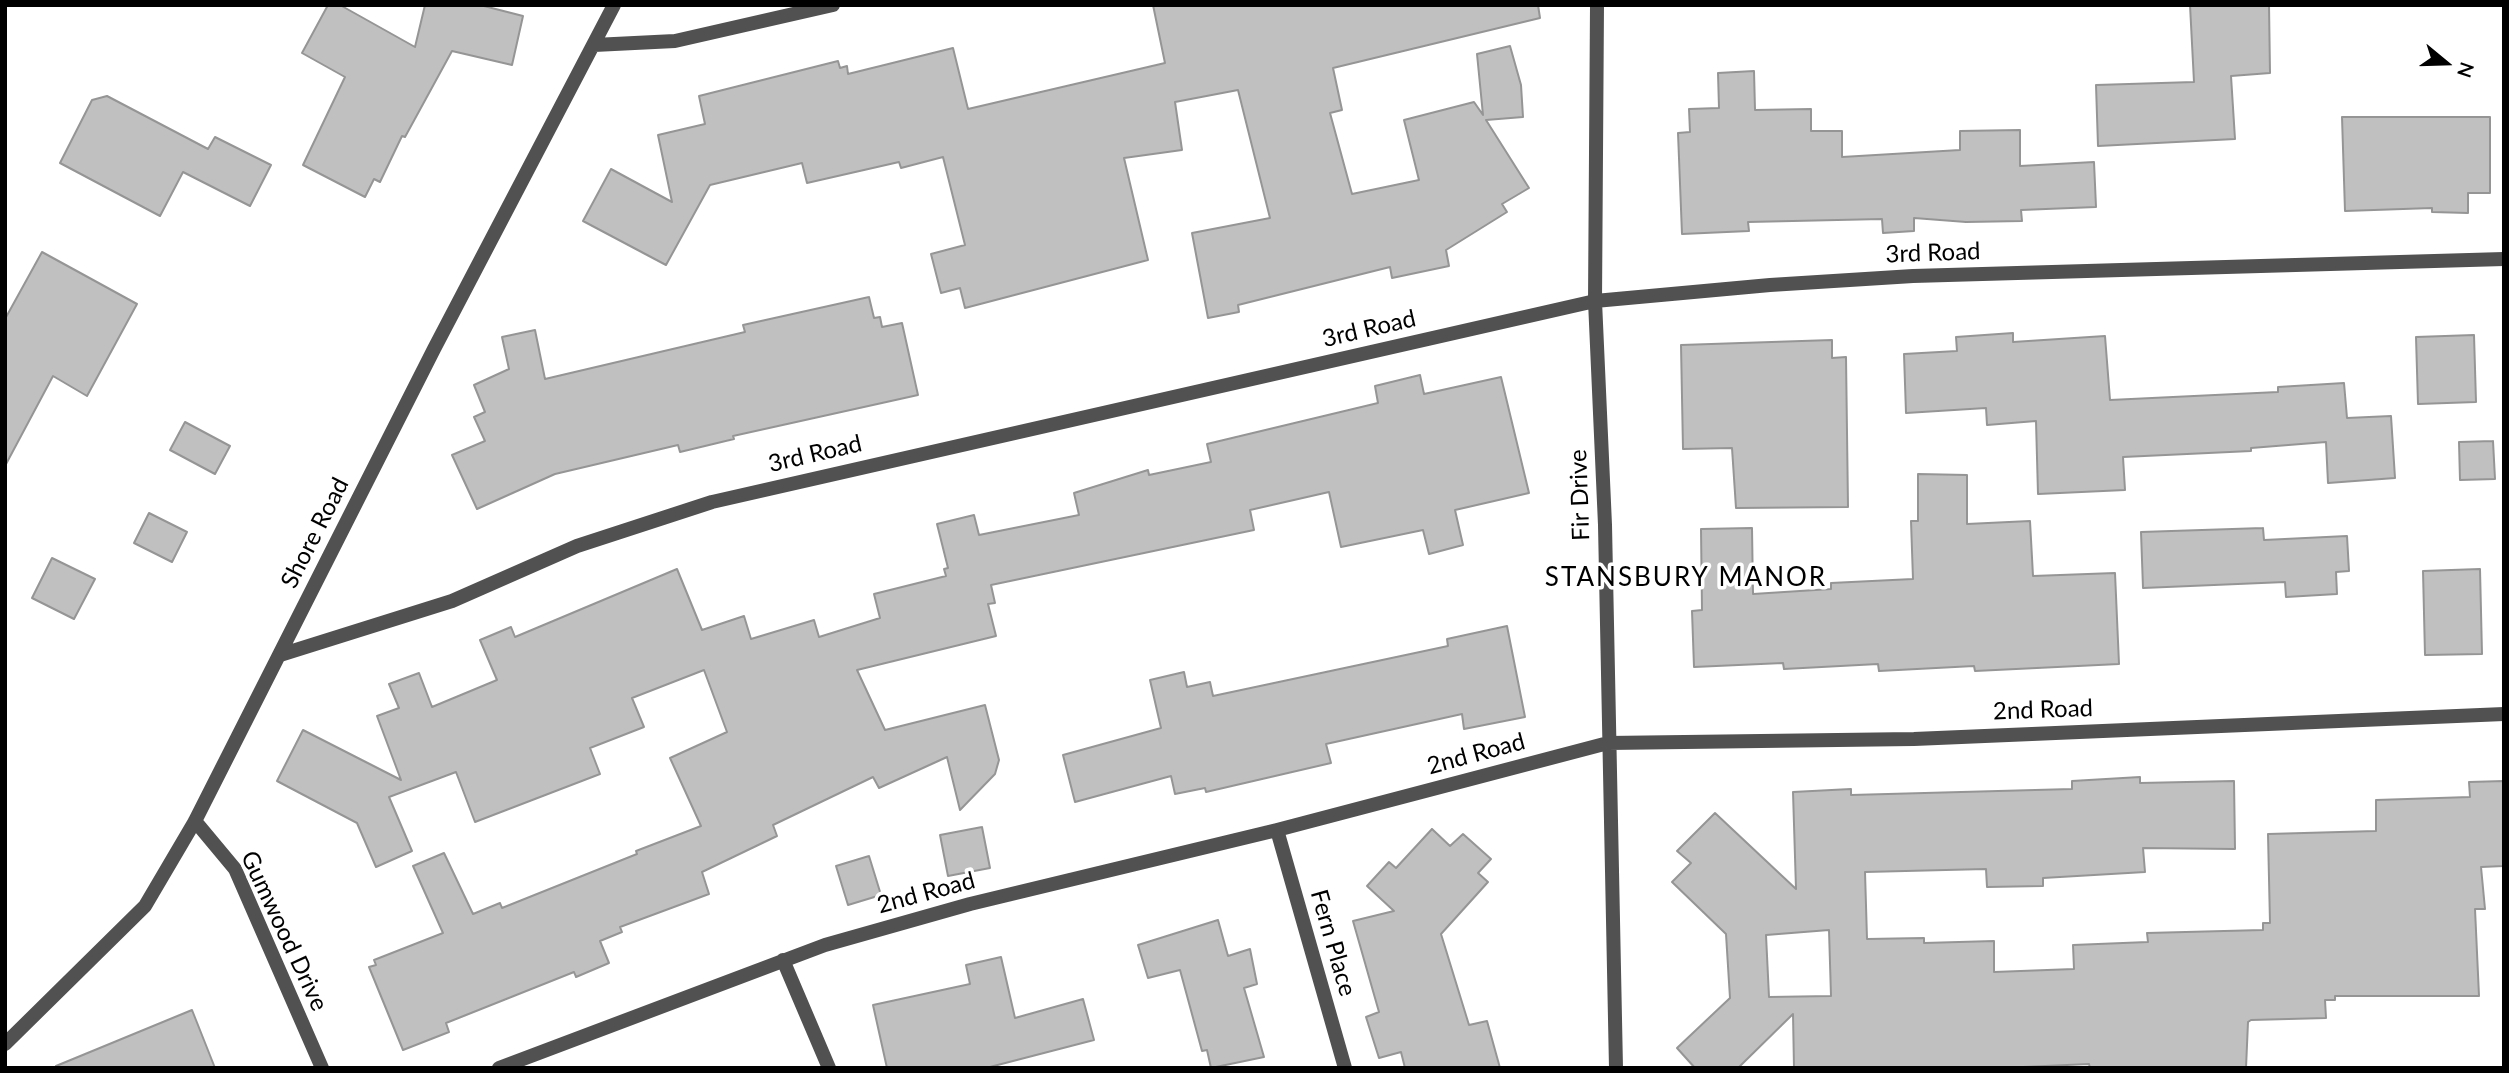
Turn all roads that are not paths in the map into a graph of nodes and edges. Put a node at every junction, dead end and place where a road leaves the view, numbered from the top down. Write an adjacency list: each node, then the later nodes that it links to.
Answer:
1 (614, 5): 4 (street, Shore Road)
2 (833, 5): 4 (street)
3 (1597, 5): 6 (street, Fir Drive)
4 (594, 45): 7 (street, Shore Road)
5 (2504, 259): 6 (street, 3rd Road)
6 (1595, 301): 7 (street, 3rd Road); 9 (street, Fir Drive)
7 (280, 655): 10 (street, Shore Road)
8 (2504, 714): 9 (street, 2nd Road)
9 (1608, 743): 11 (street, 2nd Road); 18 (street, Fir Drive)
10 (195, 821): 13 (street, Shore Road); 14 (street, Gumwood Drive)
11 (1277, 830): 12 (street, 2nd Road); 17 (street, Fern Place)
12 (783, 960): 15 (street, 2nd Road); 16 (street)
13 (5, 1044)
14 (322, 1068)
15 (499, 1068)
16 (829, 1068)
17 (1345, 1068)
18 (1616, 1068)

